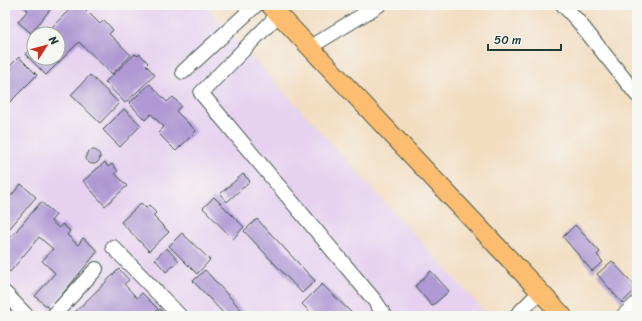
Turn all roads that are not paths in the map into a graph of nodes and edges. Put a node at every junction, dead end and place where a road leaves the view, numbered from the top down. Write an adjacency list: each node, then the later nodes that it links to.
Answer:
1 (256, 5): 6 (street)
2 (379, 5): 5 (street)
3 (563, 5): 7 (street)
4 (275, 10): 5 (main road); 16 (street)
5 (310, 47): 10 (main road)
6 (183, 72)
7 (637, 95)
8 (113, 247): 15 (street)
9 (96, 269): 14 (street)
10 (541, 291): 17 (street); 18 (main road)
11 (5, 293): 13 (street)
12 (637, 303): 19 (street)
13 (27, 316)
14 (54, 316)
15 (180, 316)
16 (385, 316)
17 (516, 316)
18 (563, 316)
19 (623, 316)

